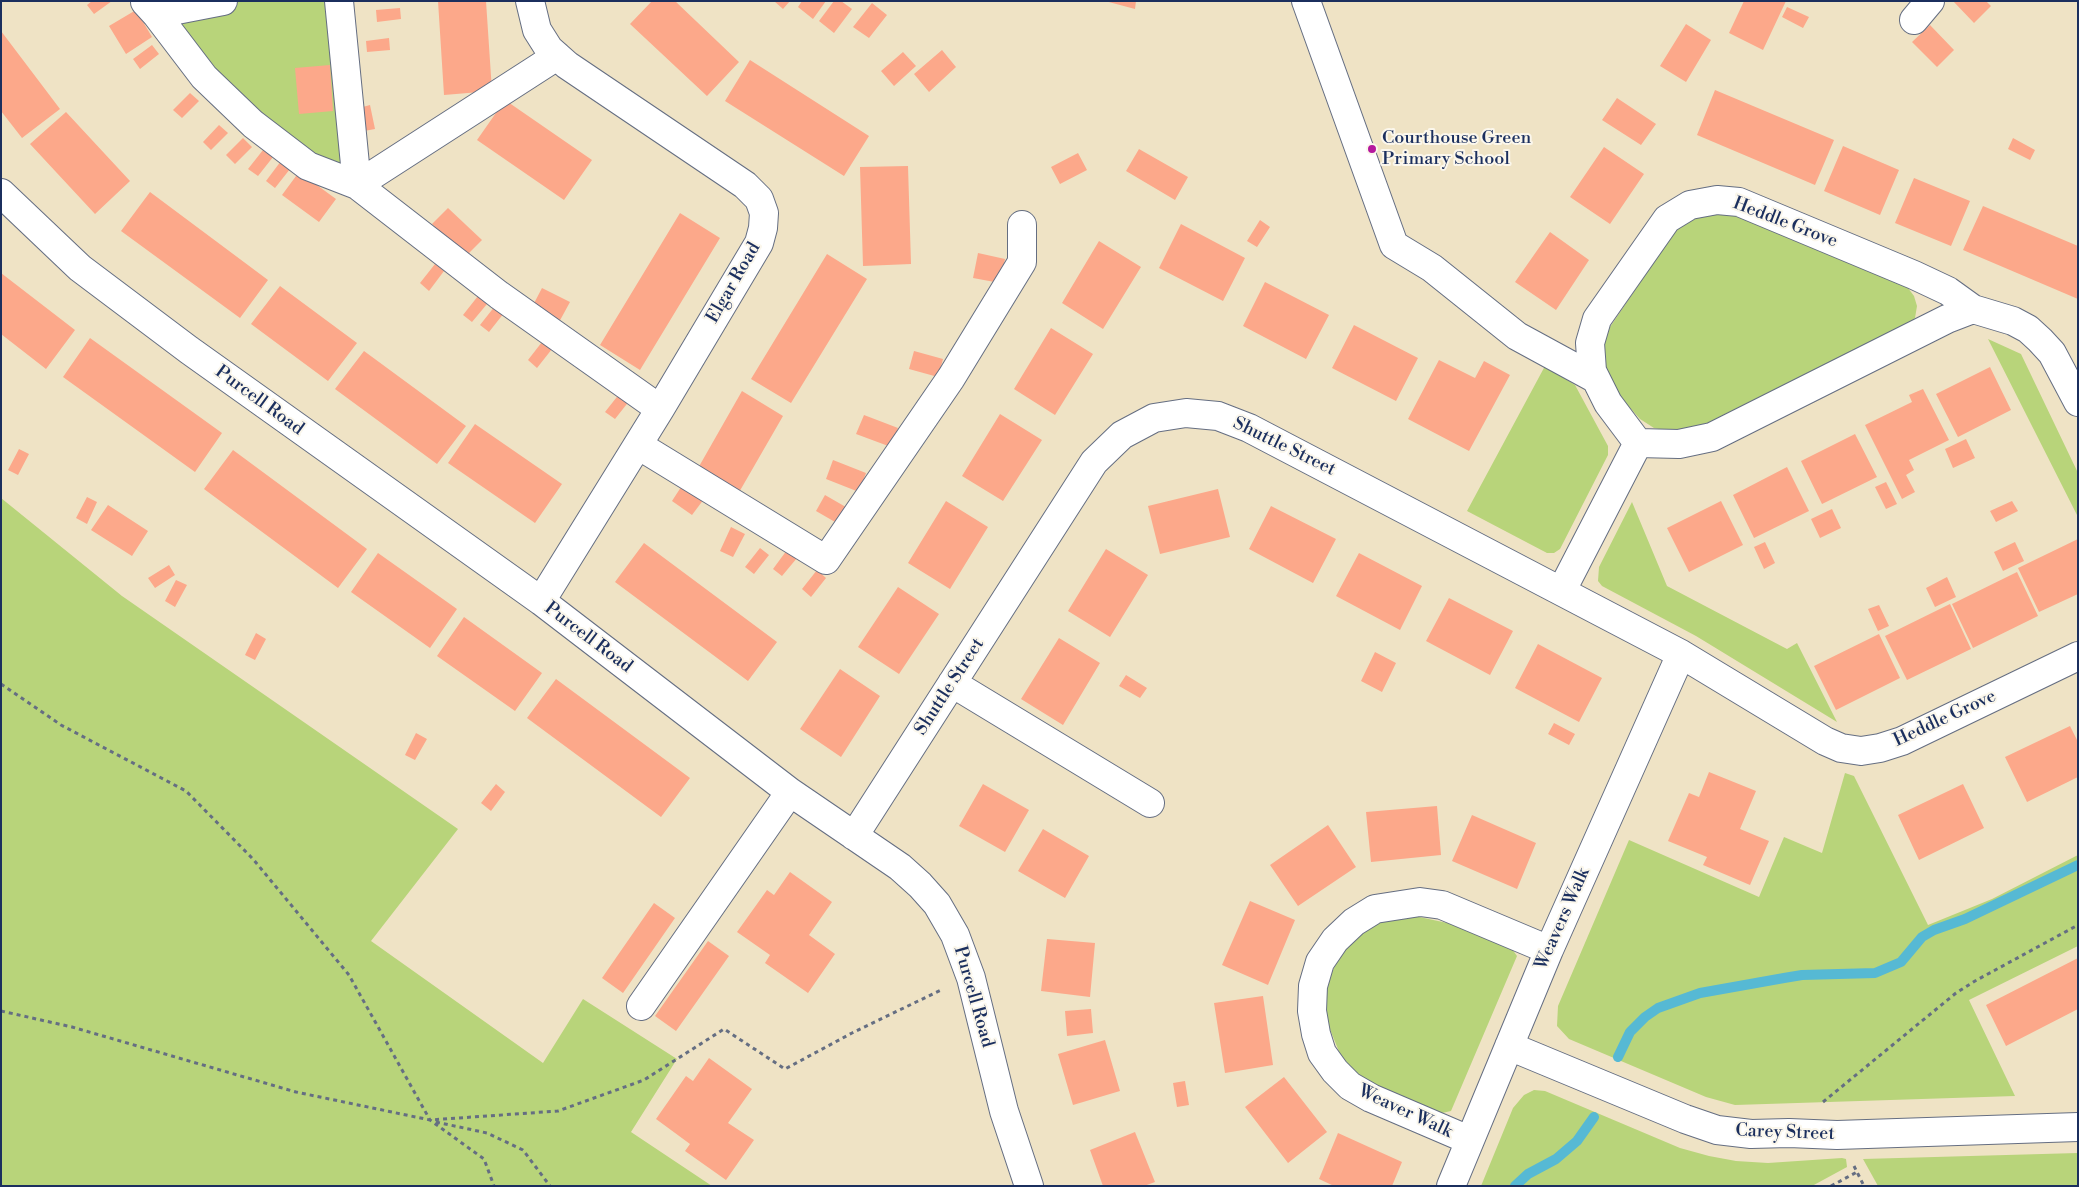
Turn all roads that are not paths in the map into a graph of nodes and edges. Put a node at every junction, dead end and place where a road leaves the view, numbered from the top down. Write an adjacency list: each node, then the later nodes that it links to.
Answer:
1 (223, 1): 5 (street)
2 (338, 1): 7 (street)
3 (530, 1): 6 (street, Elgar Road)
4 (1306, 1): 11 (street)
5 (150, 7): 7 (street)
6 (557, 56): 7 (street); 13 (street, Elgar Road)
7 (357, 185): 13 (street)
8 (1, 193): 17 (street, Purcell Road)
9 (1022, 225): 15 (street)
10 (1973, 309): 11 (street, Heddle Grove); 12 (street, Heddle Grove); 14 (street)
11 (1596, 379): 14 (street, Heddle Grove)
12 (2078, 402)
13 (660, 409): 15 (street, Elgar Road)
14 (1638, 443): 16 (street)
15 (638, 445): 17 (street, Elgar Road)
16 (1562, 590): 18 (street, Shuttle Street); 20 (street, Shuttle Street)
17 (541, 601): 21 (street, Purcell Road)
18 (1681, 654): 19 (street, Heddle Grove); 24 (street, Weavers Walk)
19 (2078, 656)
20 (952, 683): 22 (street); 23 (street, Shuttle Street)
21 (790, 792): 23 (street, Purcell Road); 25 (street)
22 (1150, 803)
23 (854, 836): 29 (street, Purcell Road)
24 (1549, 950): 26 (street, Weavers Walk); 28 (street, Weaver Walk)
25 (641, 1006)
26 (1510, 1046): 27 (street, Carey Street); 28 (street, Weavers Walk)
27 (2078, 1127)
28 (1468, 1140): 30 (street, Weavers Walk)
29 (1029, 1186)
30 (1451, 1186)

